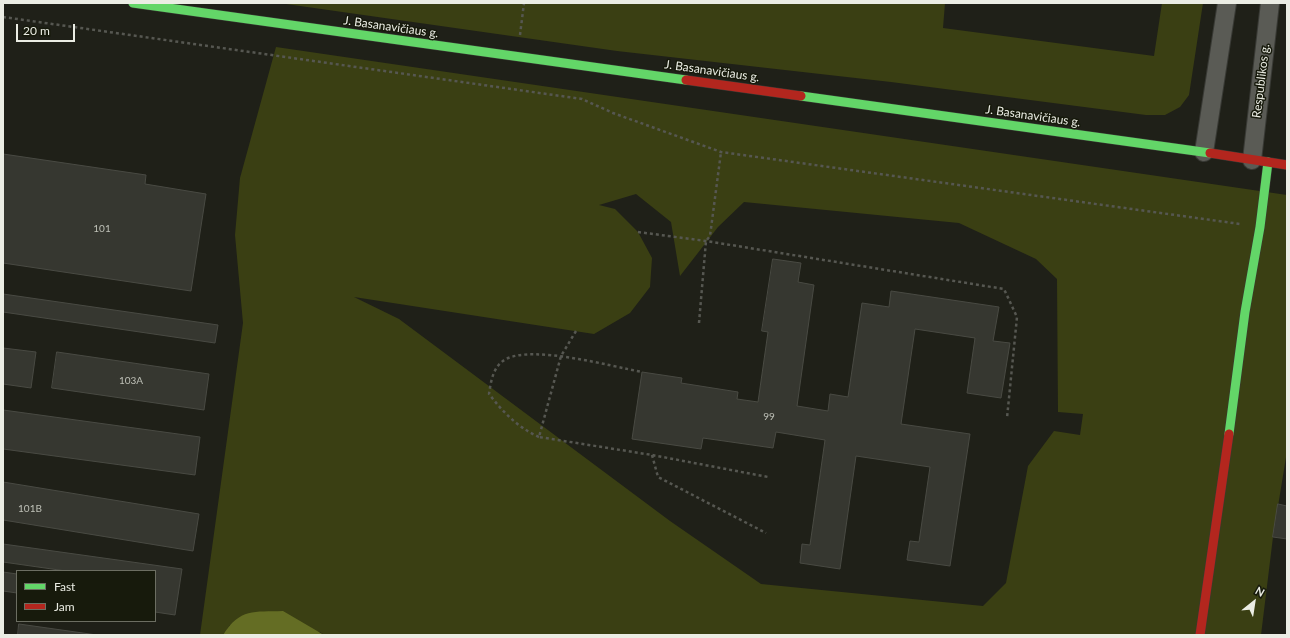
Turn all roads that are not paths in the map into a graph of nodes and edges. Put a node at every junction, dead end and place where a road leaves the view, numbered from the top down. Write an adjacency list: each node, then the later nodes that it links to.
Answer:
1 (133, 3): 4 (main road, J. Basanavičiaus g.)
2 (1227, 3): 4 (street)
3 (1270, 3): 5 (street, Respublikos g.)
4 (1204, 152): 5 (main road, J. Basanavičiaus g.)
5 (1260, 161): 6 (main road, J. Basanavičiaus g.); 7 (main road)
6 (1287, 165)
7 (1200, 635)

